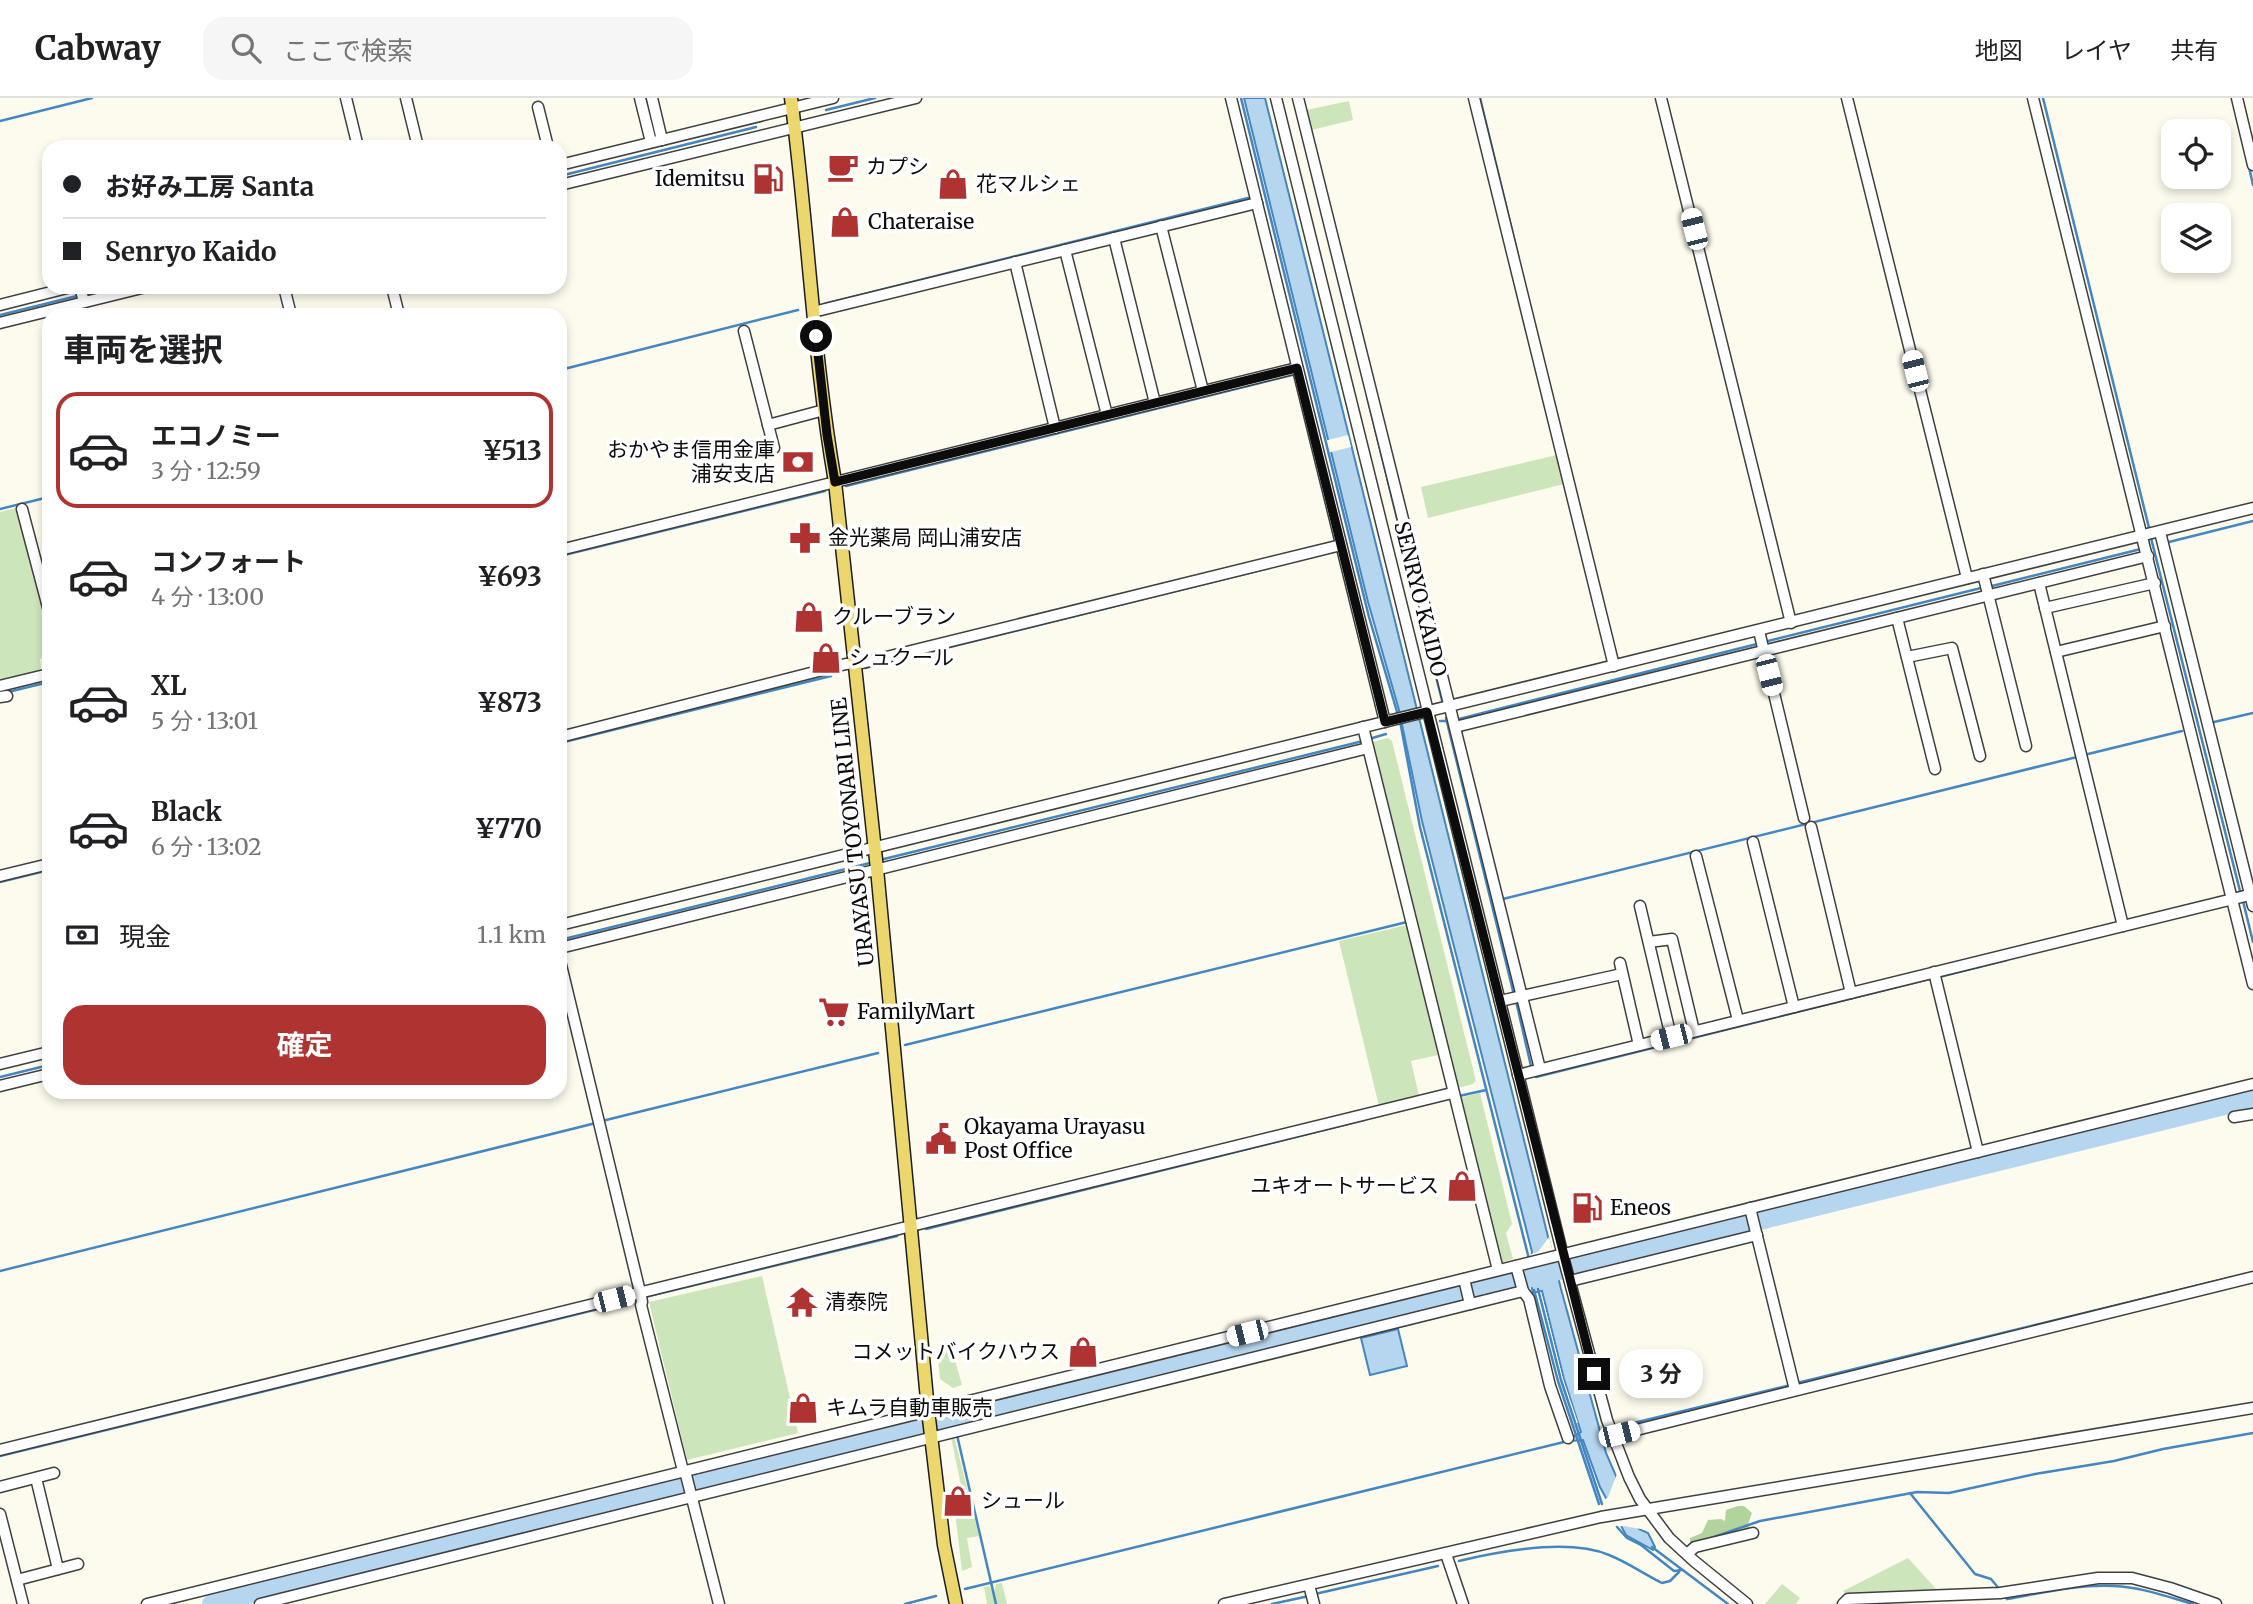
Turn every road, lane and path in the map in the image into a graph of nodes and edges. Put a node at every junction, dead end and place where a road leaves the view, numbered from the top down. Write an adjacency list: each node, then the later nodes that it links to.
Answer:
1 (346, 98): 18 (street)
2 (406, 98): 19 (street)
3 (640, 98): 21 (street)
4 (652, 98): 21 (street)
5 (833, 98): 15 (street)
6 (916, 98): 17 (street)
7 (1231, 98): 29 (street)
8 (1276, 98): 24 (street, SENRYO KAIDO)
9 (1298, 98): 23 (street)
10 (1474, 98): 75 (street)
11 (1661, 98): 69 (street)
12 (1847, 98): 62 (street)
13 (2034, 98): 59 (street)
14 (2237, 98): 27 (street)
15 (792, 103): 17 (main road, URAYASU TOYONARI LINE); 22 (street)
16 (538, 107): 20 (street)
17 (794, 129): 22 (street); 43 (main road, URAYASU TOYONARI LINE)
18 (356, 140)
19 (416, 140)
20 (546, 140)
21 (657, 141): 22 (street); 25 (street)
22 (704, 141): 25 (street)
23 (1312, 153): 24 (street); 30 (street)
24 (1291, 159): 31 (street, SENRYO KAIDO)
25 (625, 160): 26 (street); 28 (street)
26 (567, 164)
27 (2253, 165)
28 (567, 182)
29 (1257, 203): 32 (street); 46 (street)
30 (1324, 214): 31 (street); 38 (street)
31 (1307, 218): 39 (street, SENRYO KAIDO)
32 (1161, 226): 33 (street); 47 (street)
33 (1114, 238): 34 (street); 48 (street)
34 (1065, 250): 35 (street); 50 (street)
35 (1016, 262): 43 (street); 52 (street)
36 (43, 294): 40 (street)
37 (82, 295): 41 (street)
38 (1345, 300): 39 (street); 57 (street)
39 (1328, 304): 58 (street, SENRYO KAIDO)
40 (0, 305)
41 (44, 308)
42 (42, 309): 44 (street)
43 (813, 312): 49 (main road, URAYASU TOYONARI LINE)
44 (0, 323)
45 (744, 331): 51 (street)
46 (1297, 368): 47 (street); 60 (street)
47 (1203, 391): 48 (street)
48 (1155, 403): 50 (street)
49 (824, 410): 51 (street); 54 (main road, URAYASU TOYONARI LINE)
50 (1107, 415): 52 (street)
51 (768, 425): 53 (street)
52 (1055, 428): 54 (street)
53 (774, 448)
54 (835, 482): 61 (street); 74 (main road, URAYASU TOYONARI LINE)
55 (2253, 508): 59 (street)
56 (22, 509): 65 (street)
57 (1403, 536): 58 (street); 79 (street)
58 (1385, 540): 78 (street, SENRYO KAIDO)
59 (2152, 542): 63 (street); 64 (street); 66 (street); 91 (street)
60 (1341, 545): 74 (street); 80 (street)
61 (567, 548)
62 (1967, 578): 66 (street); 69 (street)
63 (2039, 583): 66 (street); 67 (street)
64 (2155, 583): 67 (street); 70 (street)
65 (42, 585)
66 (1986, 586): 68 (street); 83 (street)
67 (2045, 608): 72 (street)
68 (1897, 618): 71 (street); 73 (street)
69 (1791, 623): 71 (street)
70 (2165, 626): 72 (street); 91 (street)
71 (1761, 642): 75 (street); 79 (street); 100 (street)
72 (2056, 652): 94 (street)
73 (1907, 657): 84 (street); 85 (street)
74 (855, 663): 81 (street); 88 (main road, URAYASU TOYONARI LINE)
75 (1614, 666): 79 (street)
76 (42, 676): 77 (street)
77 (0, 686)
78 (1424, 713): 79 (street); 80 (street); 102 (street, SENRYO KAIDO)
79 (1452, 718): 101 (street)
80 (1385, 722): 82 (street)
81 (567, 735)
82 (1365, 739): 88 (street); 88 (street); 115 (street)
83 (2026, 746)
84 (1980, 756)
85 (1935, 769)
86 (1753, 842): 103 (street)
87 (1696, 856): 104 (street)
88 (876, 860): 93 (street); 96 (street); 120 (main road, URAYASU TOYONARI LINE)
89 (42, 866): 90 (street)
90 (0, 876)
91 (2247, 898): 94 (street); 98 (street)
92 (1640, 906): 95 (street)
93 (567, 924)
94 (2123, 926): 97 (street)
95 (1649, 942): 105 (street); 106 (street)
96 (567, 946)
97 (1935, 976): 100 (street); 118 (street)
98 (2253, 984)
99 (567, 991): 127 (street)
100 (1851, 993): 103 (street)
101 (1517, 998): 102 (street); 107 (street); 110 (street)
102 (1500, 1002): 111 (street, SENRYO KAIDO)
103 (1794, 1007): 104 (street)
104 (1738, 1020): 105 (street)
105 (1695, 1031): 106 (street)
106 (1671, 1037): 107 (street)
107 (1639, 1045): 110 (street)
108 (42, 1054): 109 (street)
109 (0, 1064)
110 (1540, 1069): 111 (street)
111 (1518, 1075): 121 (street, SENRYO KAIDO)
112 (42, 1076): 114 (street)
113 (2253, 1084): 118 (street)
114 (0, 1086)
115 (1453, 1096): 120 (street); 122 (street)
116 (2253, 1114): 117 (street)
117 (2234, 1117)
118 (1978, 1152): 119 (street)
119 (1753, 1222): 121 (street); 125 (street); 129 (street)
120 (909, 1226): 127 (street); 131 (main road, URAYASU TOYONARI LINE)
121 (1558, 1255): 123 (street); 125 (street, SENRYO KAIDO)
122 (1497, 1270): 123 (street); 126 (street)
123 (1521, 1276): 128 (street); 134 (street)
124 (2253, 1277): 129 (street)
125 (1570, 1281): 133 (street, SENRYO KAIDO)
126 (1465, 1282): 128 (street); 131 (street)
127 (641, 1296): 135 (street); 138 (street)
128 (1469, 1302): 132 (street)
129 (1794, 1386): 133 (street)
130 (2253, 1408): 140 (street)
131 (929, 1415): 132 (main road, URAYASU TOYONARI LINE); 138 (street)
132 (931, 1436): 138 (street); 153 (main road, URAYASU TOYONARI LINE)
133 (1612, 1436): 140 (street, SENRYO KAIDO)
134 (1568, 1438)
135 (0, 1450)
136 (54, 1473): 137 (street)
137 (36, 1478): 139 (street); 146 (street)
138 (687, 1482): 150 (street); 151 (street); 152 (street)
139 (0, 1487)
140 (1648, 1509): 143 (street); 144 (street, SENRYO KAIDO)
141 (0, 1514): 147 (street)
142 (1754, 1533): 144 (street)
143 (1446, 1553): 148 (street); 155 (street)
144 (1687, 1554): 156 (street, SENRYO KAIDO)
145 (78, 1564): 146 (street)
146 (58, 1569): 147 (street)
147 (17, 1580): 149 (street)
148 (1311, 1594): 154 (street)
149 (23, 1604)
150 (146, 1604)
151 (260, 1604)
152 (719, 1604)
153 (956, 1604)
154 (1224, 1604)
155 (1463, 1604)
156 (1747, 1604)
157 (1843, 1604): 158 (street)
158 (2216, 1604)

